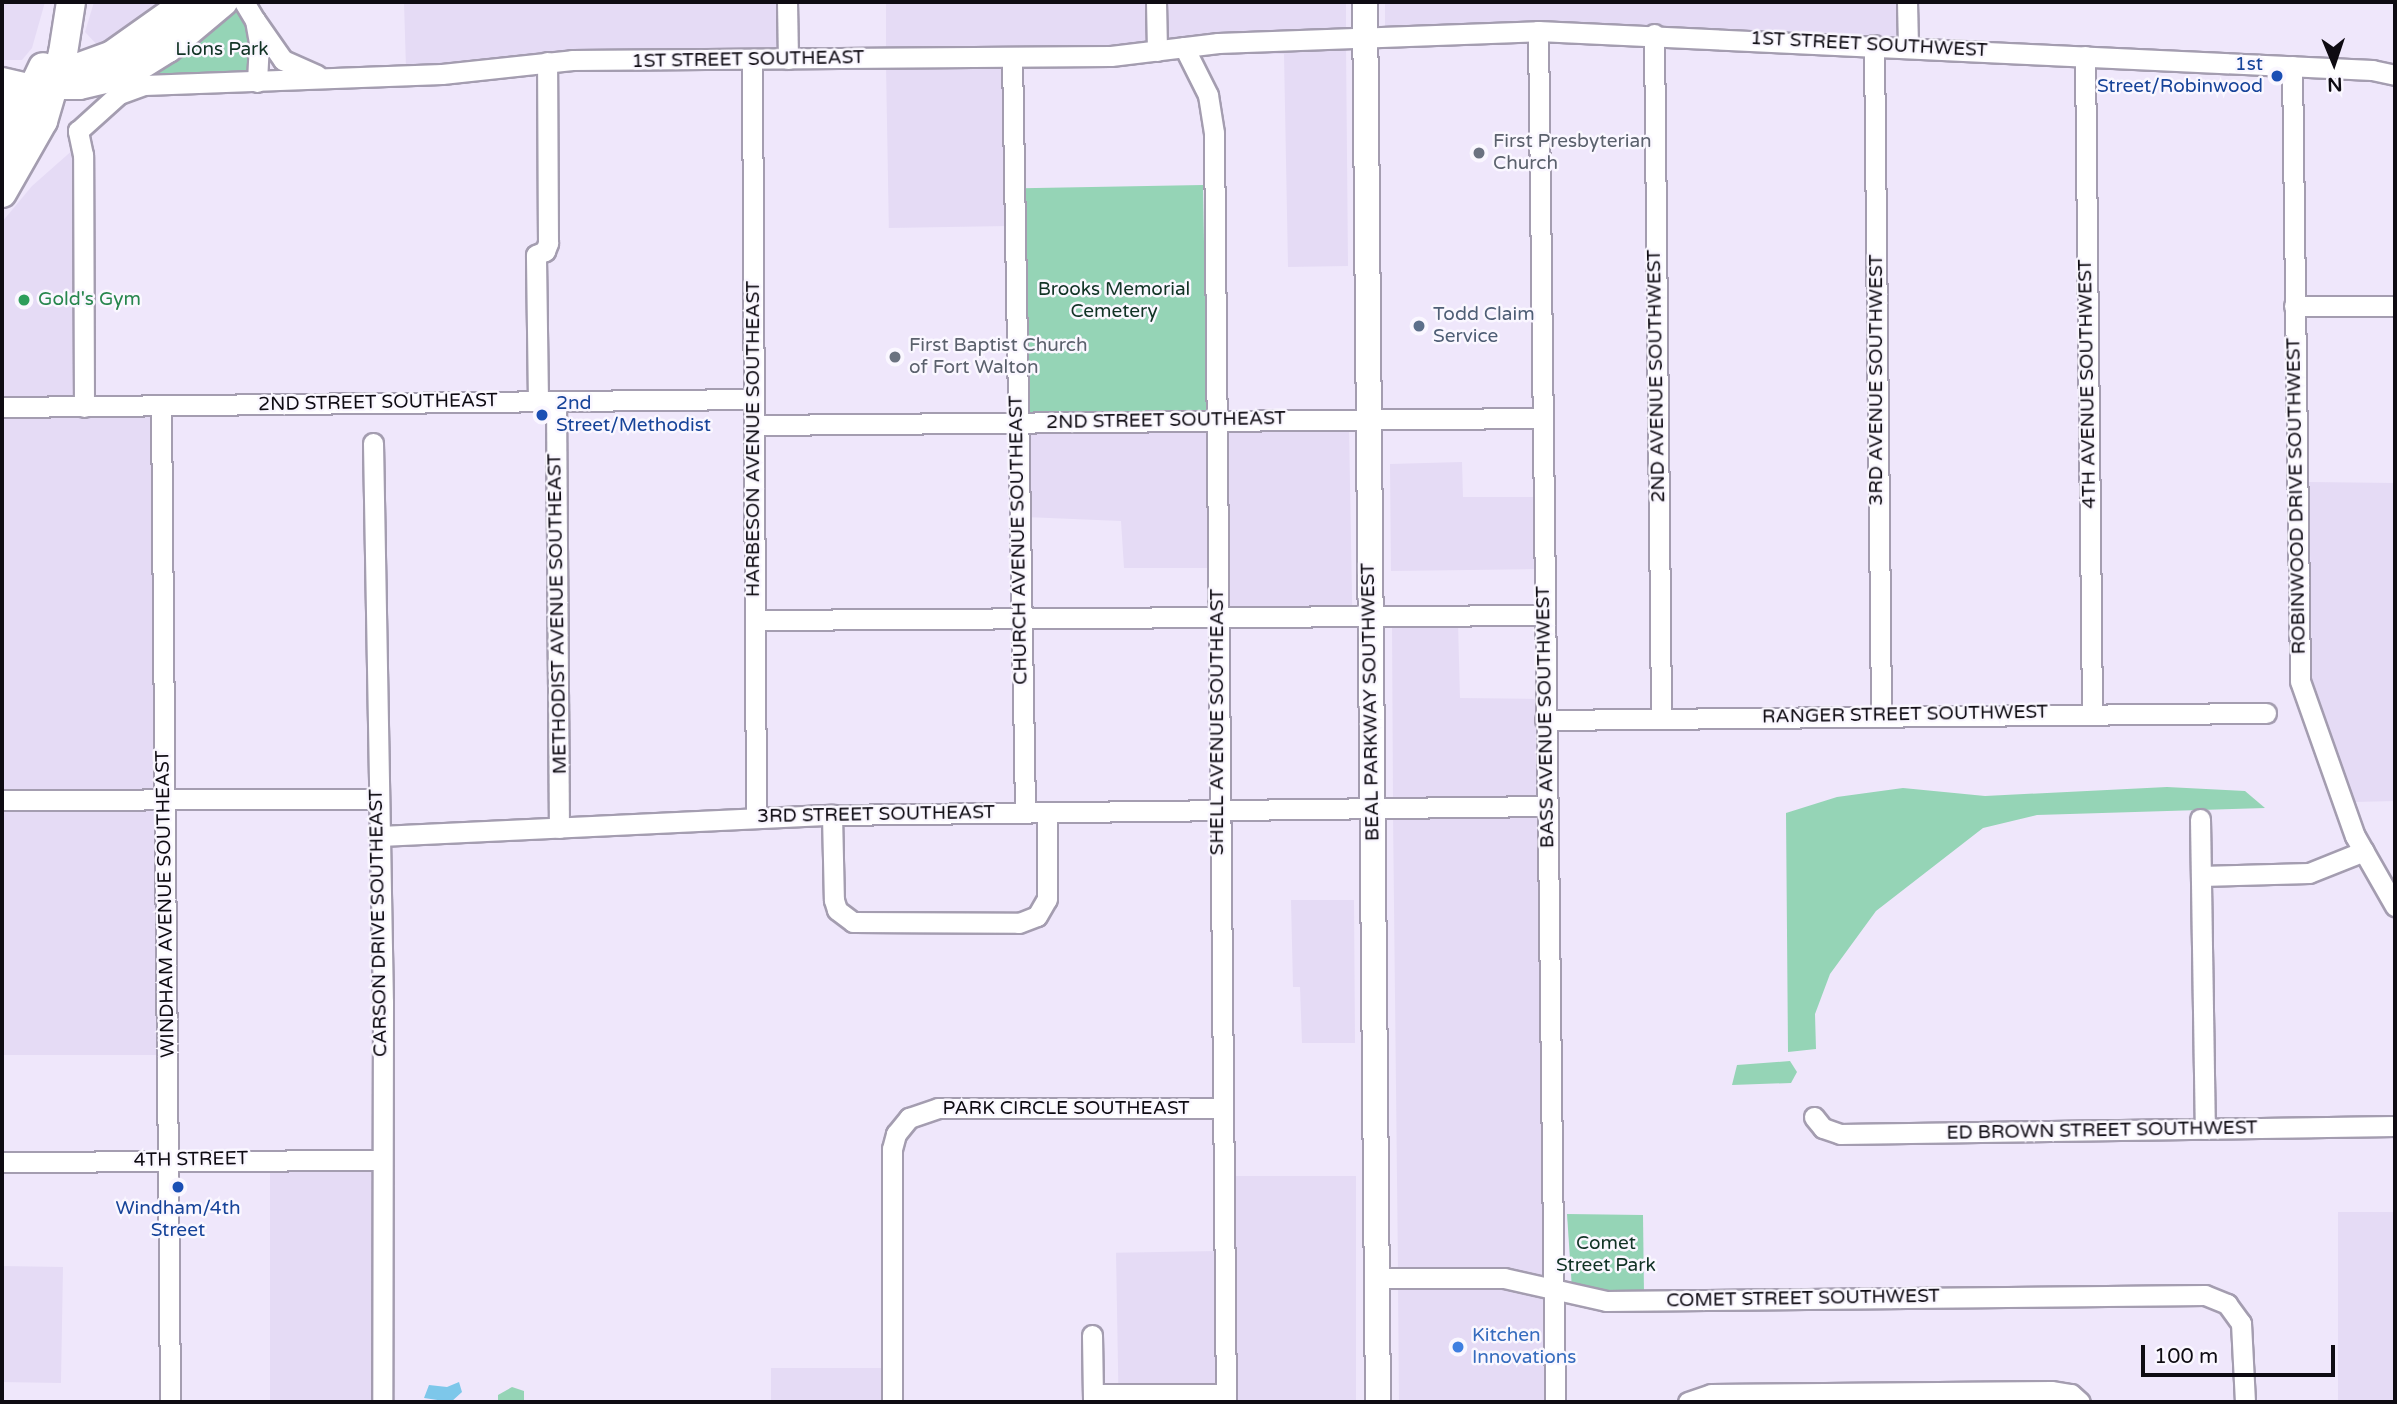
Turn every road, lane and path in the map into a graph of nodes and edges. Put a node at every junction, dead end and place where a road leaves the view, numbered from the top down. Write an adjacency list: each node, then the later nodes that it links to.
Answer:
1 (187, 2): 17 (highway)
2 (223, 2): 27 (highway)
3 (244, 2): 9 (street)
4 (787, 2): 20 (street)
5 (1156, 2): 16 (street)
6 (1365, 2): 12 (main road, BEAL PARKWAY SOUTHWEST)
7 (1907, 2): 15 (street)
8 (68, 12): 17 (highway); 27 (highway)
9 (256, 20): 28 (street); 30 (street)
10 (1538, 32): 11 (street, 1ST STREET SOUTHWEST); 12 (street, 1ST STREET SOUTHWEST); 41 (street, BASS AVENUE SOUTHWEST)
11 (1654, 34): 13 (street, 1ST STREET SOUTHWEST); 55 (street, 2ND AVENUE SOUTHWEST)
12 (1365, 37): 14 (street, 1ST STREET SOUTHEAST); 42 (main road, BEAL PARKWAY SOUTHWEST)
13 (1874, 45): 15 (street, 1ST STREET SOUTHWEST); 54 (street, 3RD AVENUE SOUTHWEST)
14 (1184, 47): 16 (street, 1ST STREET SOUTHEAST); 43 (street, SHELL AVENUE SOUTHEAST)
15 (1908, 47): 18 (street, 1ST STREET SOUTHWEST)
16 (1157, 51): 19 (street, 1ST STREET SOUTHEAST)
17 (111, 56): 27 (highway)
18 (2085, 56): 23 (street, 1ST STREET SOUTHWEST); 52 (street, 4TH AVENUE SOUTHWEST)
19 (1012, 57): 20 (street, 1ST STREET SOUTHEAST); 44 (street, CHURCH AVENUE SOUTHEAST)
20 (788, 59): 21 (street, 1ST STREET SOUTHEAST)
21 (752, 60): 22 (street, 1ST STREET SOUTHEAST); 36 (street, HARBESON AVENUE SOUTHEAST)
22 (547, 62): 28 (street, 1ST STREET SOUTHEAST); 37 (street, METHODIST AVENUE SOUTHEAST)
23 (2292, 66): 25 (street, 1ST STREET SOUTHWEST); 34 (street, ROBINWOOD DRIVE SOUTHWEST)
24 (2395, 66): 25 (street, 1ST STREET SOUTHWEST)
25 (2372, 70): 26 (street, 1ST STREET SOUTHWEST)
26 (2395, 75)
27 (49, 76): 29 (street); 31 (highway); 33 (highway)
28 (325, 77): 30 (street, 1ST STREET SOUTHEAST)
29 (4, 81): 31 (highway)
30 (257, 82): 40 (street, 1ST STREET SOUTHEAST)
31 (18, 125): 32 (highway)
32 (2, 153)
33 (2, 193)
34 (2294, 306): 35 (street); 70 (street, ROBINWOOD DRIVE SOUTHWEST)
35 (2395, 306)
36 (754, 399): 37 (street, 2ND STREET SOUTHEAST); 45 (street, HARBESON AVENUE SOUTHEAST)
37 (547, 401): 38 (street, 2ND STREET SOUTHEAST); 68 (street, METHODIST AVENUE SOUTHEAST)
38 (161, 406): 40 (street, 2ND STREET SOUTHEAST); 57 (street, WINDHAM AVENUE SOUTHEAST)
39 (2, 407): 40 (street, 2ND STREET SOUTHEAST)
40 (84, 407)
41 (1542, 418): 42 (street, 2ND STREET SOUTHEAST); 49 (street, BASS AVENUE SOUTHWEST)
42 (1368, 419): 43 (street, 2ND STREET SOUTHEAST); 47 (main road, BEAL PARKWAY SOUTHWEST)
43 (1216, 420): 44 (street, 2ND STREET SOUTHEAST); 48 (street, SHELL AVENUE SOUTHEAST)
44 (1017, 423): 45 (street, 2ND STREET SOUTHEAST); 50 (street, CHURCH AVENUE SOUTHEAST)
45 (754, 425): 51 (street, HARBESON AVENUE SOUTHEAST)
46 (373, 443): 58 (street, CARSON DRIVE SOUTHEAST)
47 (1371, 614): 48 (street); 49 (street); 61 (main road, BEAL PARKWAY SOUTHWEST)
48 (1218, 615): 50 (street); 62 (street, SHELL AVENUE SOUTHEAST)
49 (1544, 615): 56 (street, BASS AVENUE SOUTHWEST)
50 (1021, 617): 51 (street); 63 (street, CHURCH AVENUE SOUTHEAST)
51 (755, 620): 66 (street, HARBESON AVENUE SOUTHEAST)
52 (2092, 713): 53 (street, RANGER STREET SOUTHWEST); 54 (street, RANGER STREET SOUTHWEST)
53 (2266, 713)
54 (1881, 715): 55 (street, RANGER STREET SOUTHWEST)
55 (1661, 718): 56 (street, RANGER STREET SOUTHWEST)
56 (1545, 720): 60 (street, BASS AVENUE SOUTHWEST)
57 (165, 799): 58 (street); 59 (street); 78 (street, WINDHAM AVENUE SOUTHEAST)
58 (378, 799): 69 (street, CARSON DRIVE SOUTHEAST)
59 (2, 800)
60 (1545, 806): 61 (street, 3RD STREET SOUTHEAST); 81 (street, BASS AVENUE SOUTHWEST)
61 (1372, 808): 62 (street, 3RD STREET SOUTHEAST); 80 (main road, BEAL PARKWAY SOUTHWEST)
62 (1219, 810): 64 (street, 3RD STREET SOUTHEAST); 73 (street, SHELL AVENUE SOUTHEAST)
63 (1025, 812): 64 (street, 3RD STREET SOUTHEAST); 65 (street, 3RD STREET SOUTHEAST)
64 (1047, 812): 65 (street)
65 (832, 815): 66 (street, 3RD STREET SOUTHEAST)
66 (756, 818): 68 (street, 3RD STREET SOUTHEAST)
67 (2200, 819): 71 (street)
68 (559, 828): 69 (street, 3RD STREET SOUTHEAST)
69 (379, 836): 77 (street, CARSON DRIVE SOUTHEAST)
70 (2364, 851): 71 (street); 72 (street, ROBINWOOD DRIVE SOUTHWEST)
71 (2201, 876): 76 (street)
72 (2395, 906)
73 (1221, 1108): 84 (street, SHELL AVENUE SOUTHEAST); 87 (street, PARK CIRCLE SOUTHEAST)
74 (1814, 1117): 76 (street, ED BROWN STREET SOUTHWEST)
75 (2395, 1126): 76 (street, ED BROWN STREET SOUTHWEST)
76 (2205, 1129)
77 (381, 1160): 78 (street, 4TH STREET); 86 (street, CARSON DRIVE SOUTHEAST)
78 (168, 1161): 79 (street, 4TH STREET); 85 (street, WINDHAM AVENUE SOUTHEAST)
79 (2, 1162)
80 (1377, 1278): 81 (street, COMET STREET SOUTHWEST); 88 (main road, BEAL PARKWAY SOUTHWEST)
81 (1554, 1289): 89 (street, BASS AVENUE SOUTHWEST); 92 (street, COMET STREET SOUTHWEST)
82 (1092, 1335): 83 (street)
83 (1093, 1398): 84 (street)
84 (1226, 1398)
85 (170, 1402)
86 (382, 1402)
87 (892, 1402)
88 (1378, 1402)
89 (1555, 1402)
90 (1688, 1402): 91 (street)
91 (2080, 1402)
92 (2245, 1402)

